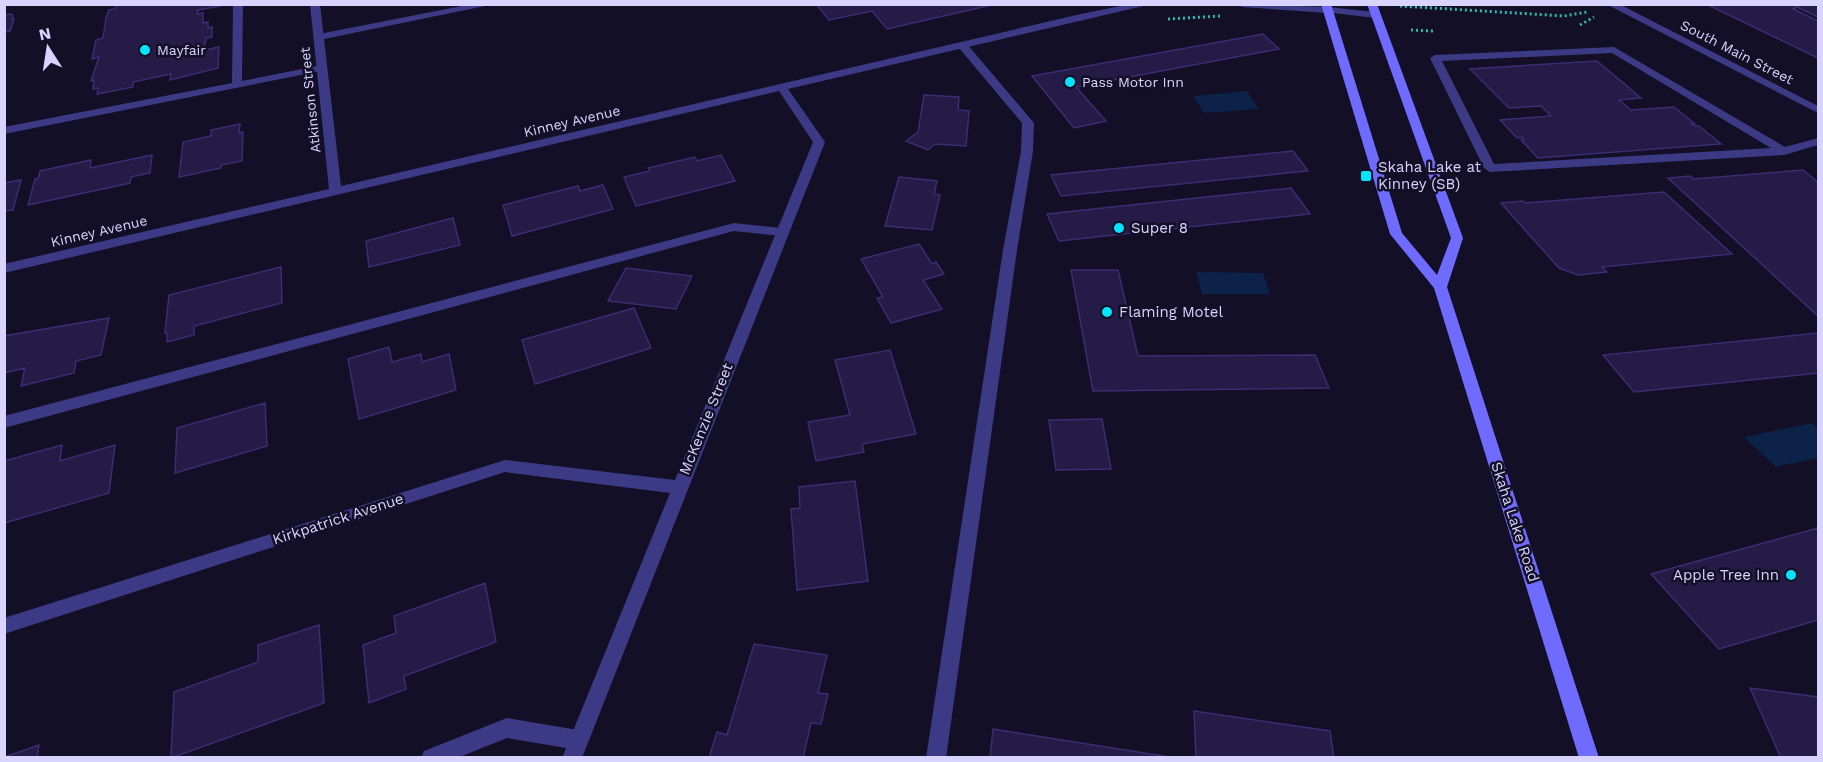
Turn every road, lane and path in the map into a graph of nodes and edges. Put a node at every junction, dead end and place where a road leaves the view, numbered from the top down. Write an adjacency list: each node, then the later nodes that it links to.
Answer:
1 (238, 4): 15 (street)
2 (315, 4): 12 (street, Atkinson Street)
3 (490, 4): 12 (street)
4 (1147, 4): 8 (street, Kinney Avenue)
5 (1242, 4): 9 (street)
6 (1611, 4): 17 (street, South Main Street)
7 (1393, 5): 11 (path)
8 (1116, 7): 13 (street, Kinney Avenue)
9 (1327, 7): 10 (street); 24 (main road, Skaha Lake Road)
10 (1374, 10): 24 (main road)
11 (1594, 12)
12 (319, 37): 14 (street, Atkinson Street)
13 (963, 46): 16 (street, Kinney Avenue); 30 (street)
14 (322, 68): 15 (street); 21 (street, Atkinson Street)
15 (237, 84): 18 (street)
16 (783, 88): 21 (street, Kinney Avenue); 22 (street, McKenzie Street)
17 (1818, 110)
18 (4, 131)
19 (1818, 141): 20 (street)
20 (1784, 151): 20 (street)
21 (334, 192): 23 (street, Kinney Avenue)
22 (782, 232): 25 (street); 26 (street, McKenzie Street)
23 (4, 269)
24 (1440, 287): 31 (main road, Skaha Lake Road)
25 (4, 422)
26 (679, 487): 27 (street, Kirkpatrick Avenue); 28 (street, McKenzie Street)
27 (4, 626)
28 (575, 749): 29 (street)
29 (431, 758)
30 (936, 758)
31 (1589, 758)

